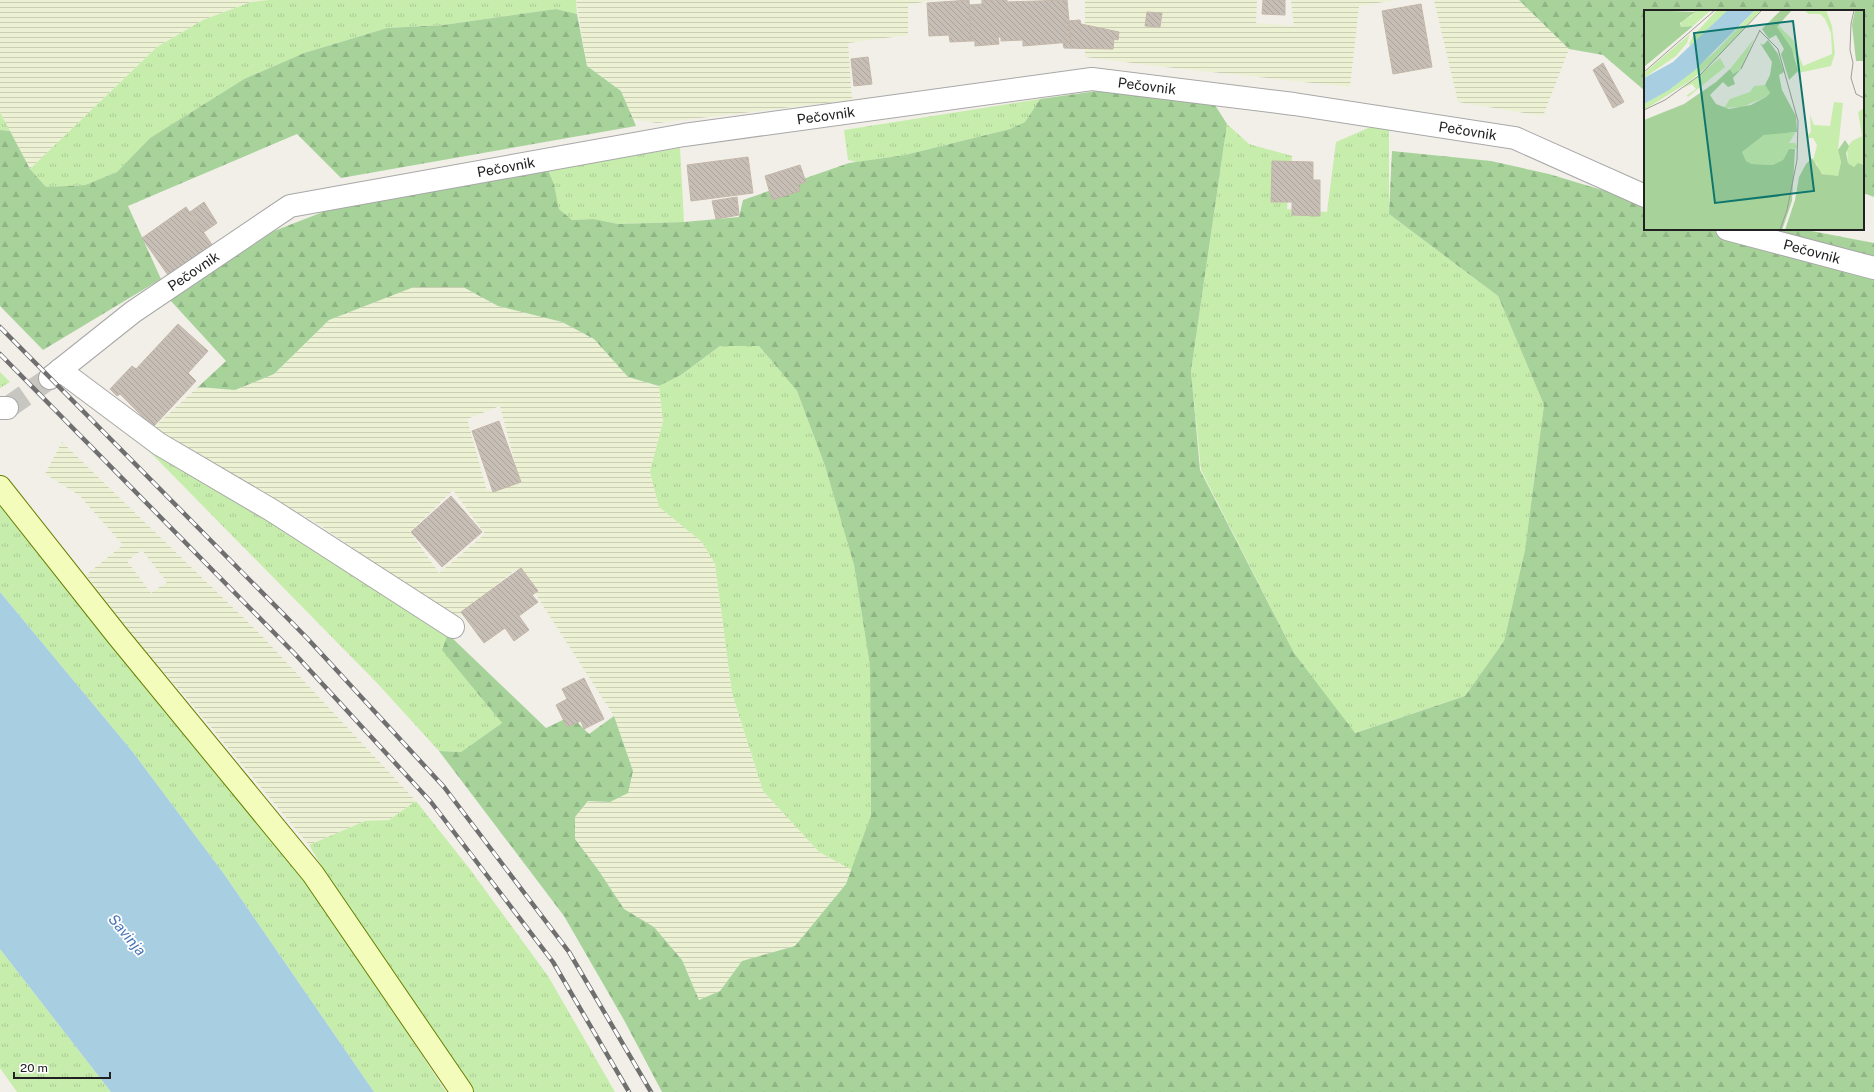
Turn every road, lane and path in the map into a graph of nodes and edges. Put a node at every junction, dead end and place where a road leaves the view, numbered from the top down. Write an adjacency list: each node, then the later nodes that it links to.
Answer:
1 (1644, 196): 5 (street, Pečovnik)
2 (1731, 230): 3 (street, Pečovnik)
3 (1874, 268)
4 (0, 487): 6 (street)
5 (453, 627)
6 (462, 1092)

